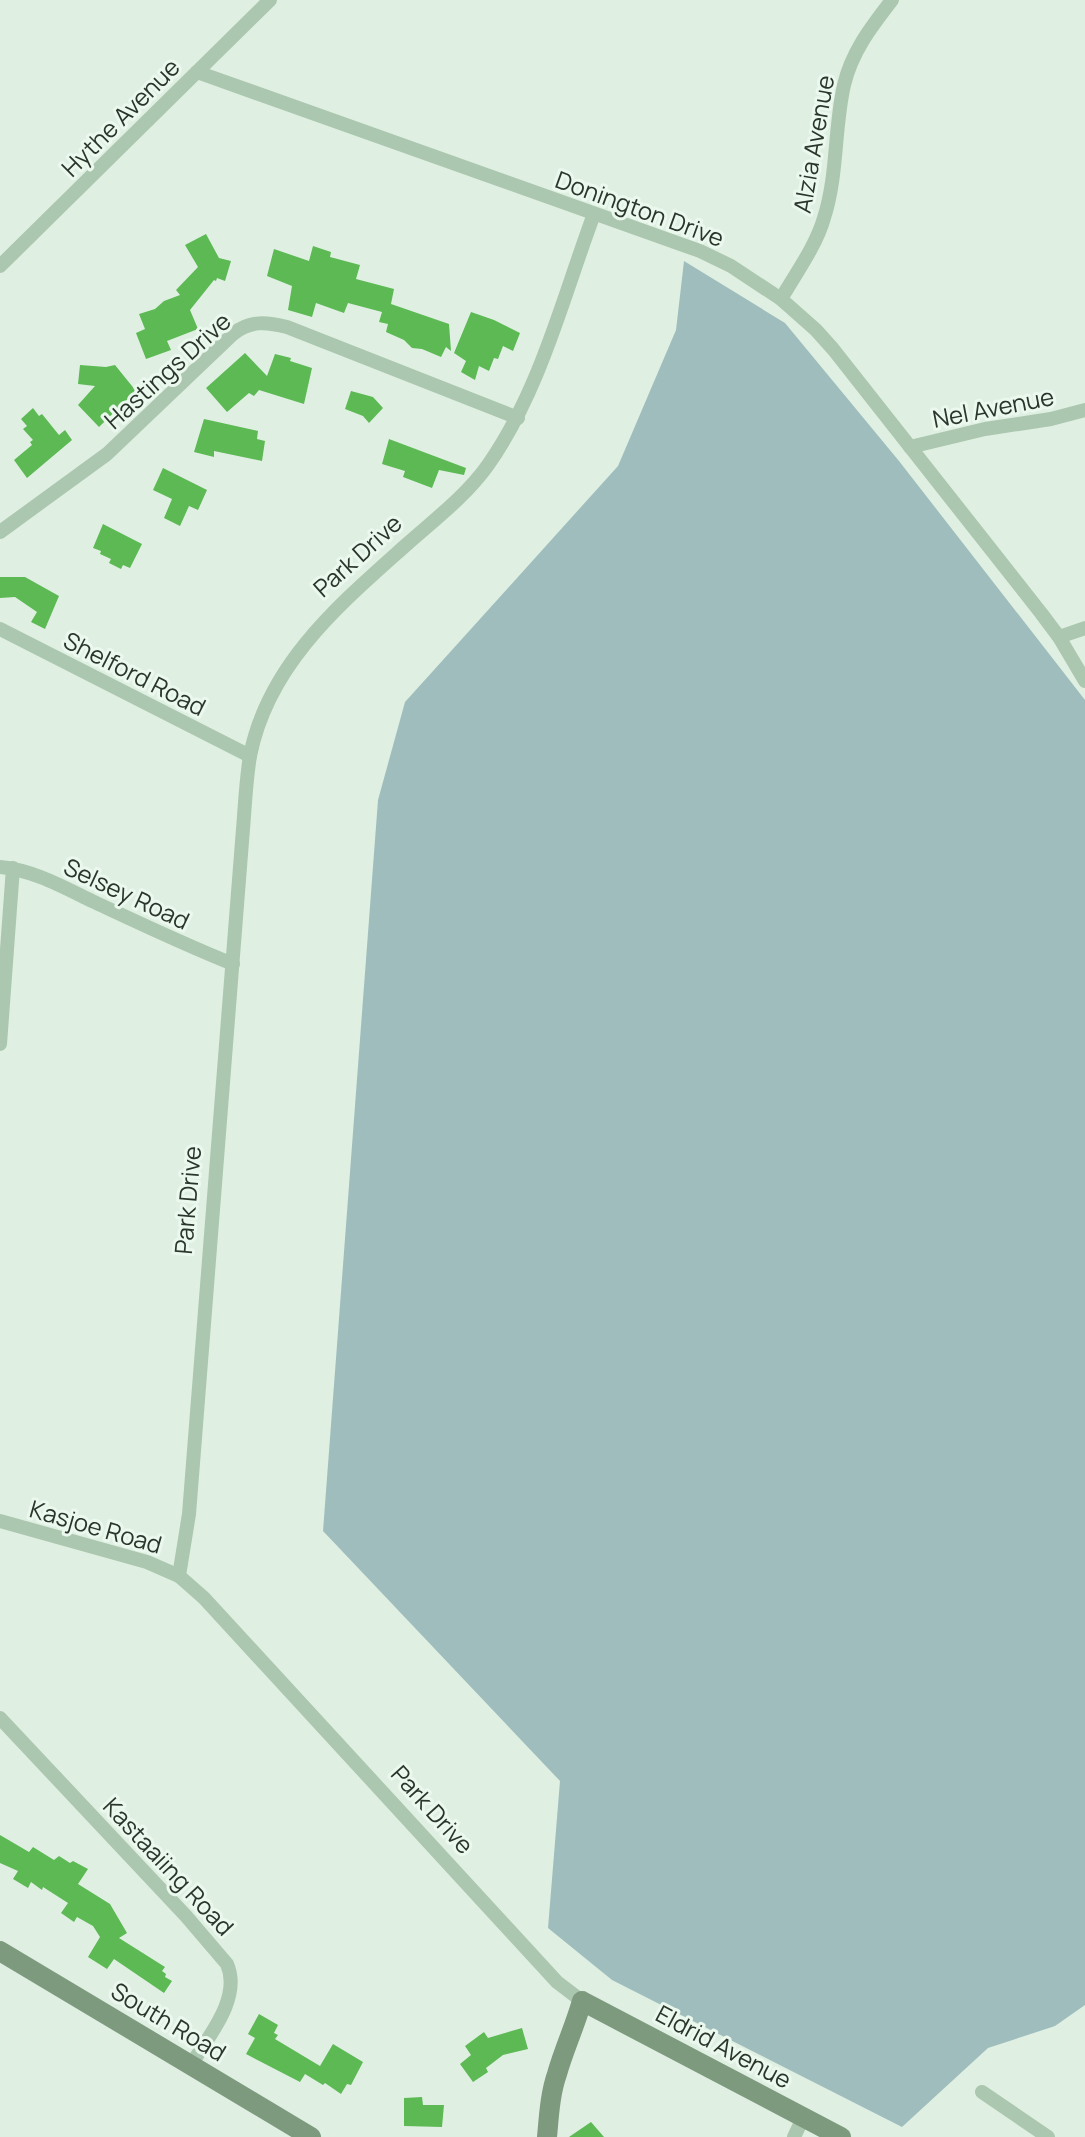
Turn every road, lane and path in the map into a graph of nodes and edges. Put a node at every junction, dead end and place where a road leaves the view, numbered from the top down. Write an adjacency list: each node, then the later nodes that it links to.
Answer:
1 (270, 0): 3 (street, Hythe Avenue)
2 (892, 0): 6 (street, Alzia Avenue)
3 (197, 72): 4 (street, Donington Drive); 5 (street, Hythe Avenue)
4 (594, 214): 6 (street, Donington Drive); 8 (street, Park Drive)
5 (0, 266)
6 (781, 299): 9 (street, Donington Drive)
7 (1085, 410): 9 (street, Nel Avenue)
8 (518, 418): 10 (street, Hastings Drive); 15 (street, Park Drive)
9 (910, 447): 13 (street, Donington Drive)
10 (0, 532)
11 (1085, 628): 13 (street)
12 (0, 629): 15 (street, Shelford Road)
13 (1059, 637): 14 (street, Donington Drive)
14 (1085, 681)
15 (250, 756): 17 (street, Park Drive)
16 (6, 868): 17 (street, Selsey Road); 18 (street)
17 (233, 964): 20 (street, Park Drive)
18 (0, 1044)
19 (0, 1521): 20 (street, Kasjoe Road)
20 (179, 1576): 23 (street, Park Drive)
21 (0, 1718): 24 (street, Kastaaiing Road)
22 (0, 1951): 24 (street, South Road)
23 (582, 2001): 26 (street, Eldrid Avenue); 28 (street)
24 (191, 2065): 27 (street, South Road)
25 (982, 2092): 31 (street)
26 (803, 2118): 29 (street); 30 (street, Eldrid Avenue)
27 (311, 2137)
28 (547, 2137)
29 (794, 2137)
30 (841, 2137)
31 (1048, 2137)

